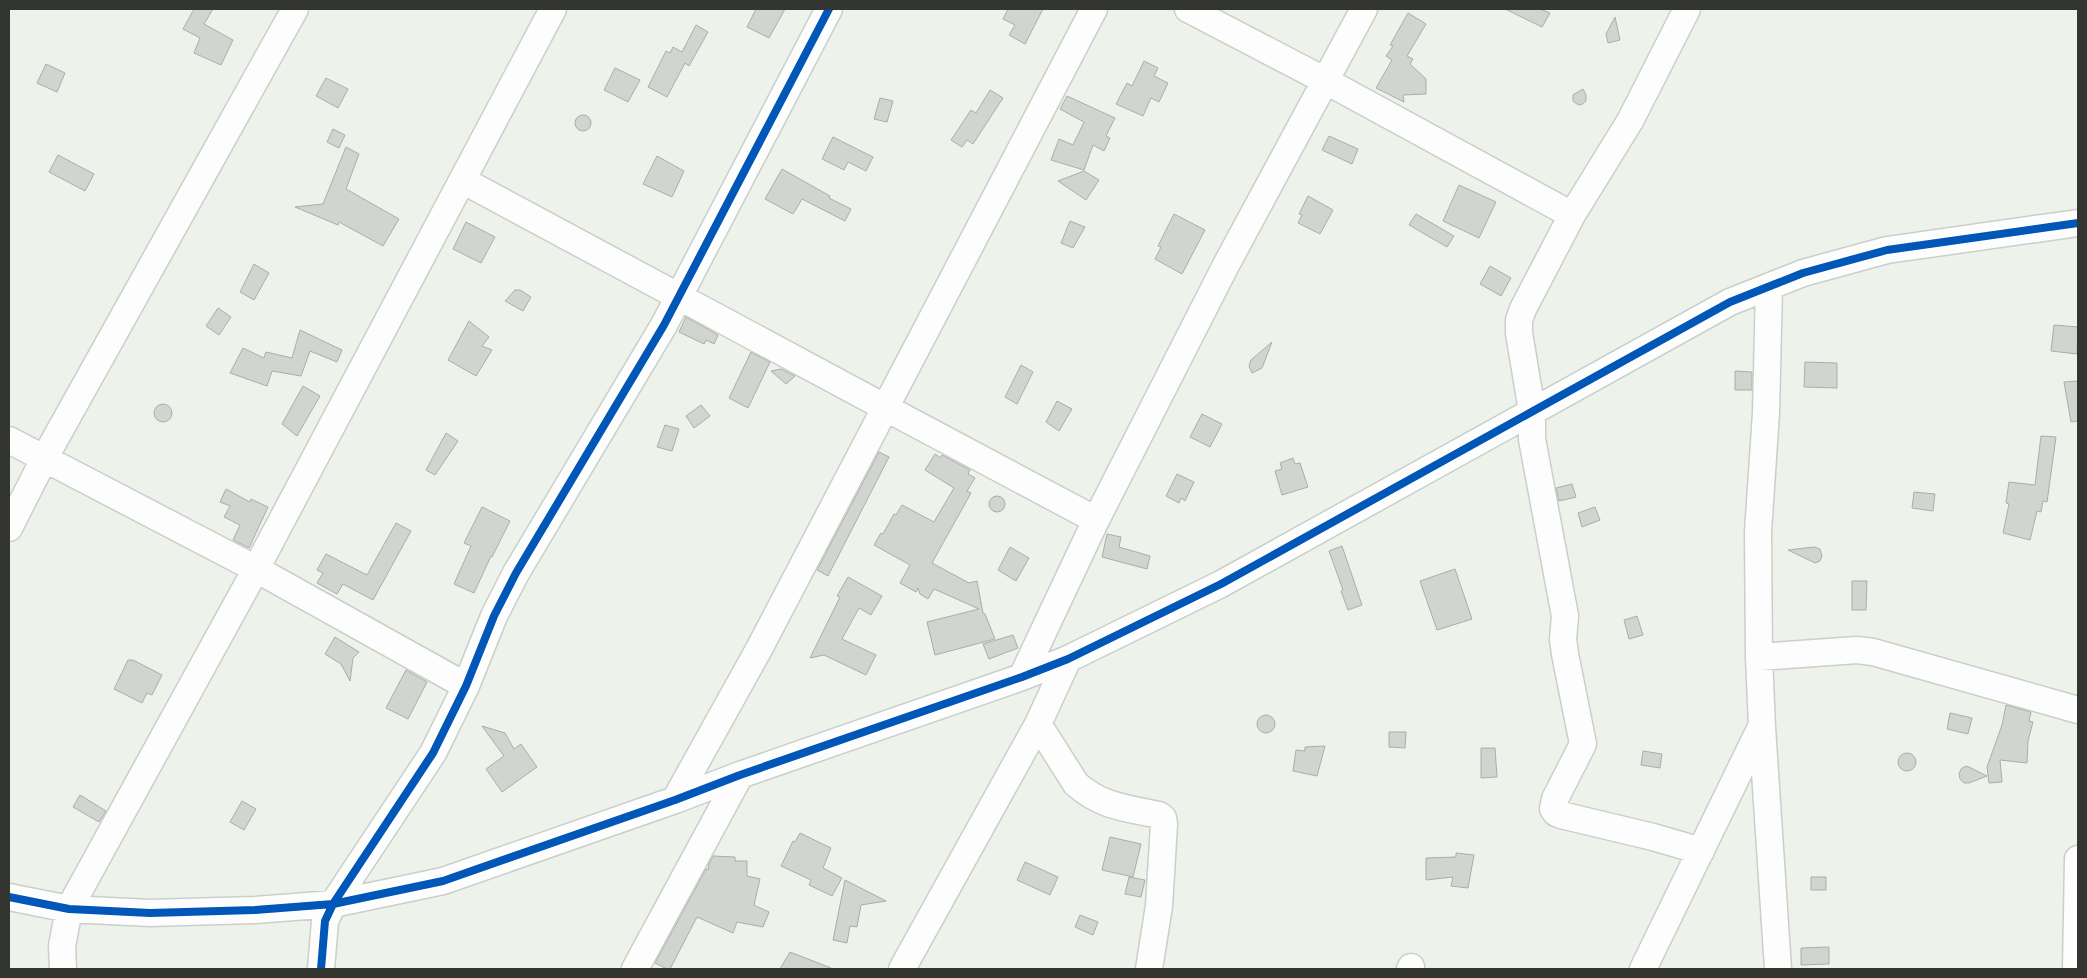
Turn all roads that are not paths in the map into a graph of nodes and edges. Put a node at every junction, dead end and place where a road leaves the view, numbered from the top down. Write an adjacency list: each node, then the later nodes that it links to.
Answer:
1 (294, 9): 17 (street)
2 (553, 9): 9 (street)
3 (829, 9): 13 (street)
4 (1094, 9): 14 (street)
5 (1188, 9): 8 (street)
6 (1364, 9): 8 (street)
7 (1687, 9): 10 (street)
8 (1326, 81): 10 (street); 18 (street)
9 (462, 180): 13 (street); 20 (street)
10 (1572, 215): 15 (street)
11 (2078, 223): 12 (street)
12 (1769, 286): 15 (street); 21 (street)
13 (679, 296): 14 (street); 24 (street)
14 (885, 408): 18 (street); 29 (street)
15 (1532, 411): 22 (street); 30 (street)
16 (9, 440): 17 (street)
17 (44, 459): 19 (street); 20 (street)
18 (1096, 520): 23 (street)
19 (9, 528)
20 (256, 569): 24 (street); 34 (street)
21 (1759, 657): 25 (street); 27 (street)
22 (1068, 659): 23 (street); 26 (street)
23 (1022, 677): 28 (street)
24 (466, 686): 33 (street)
25 (2078, 710)
26 (1038, 724): 38 (street); 39 (street)
27 (1762, 727): 30 (street); 41 (street)
28 (740, 775): 29 (street); 37 (street)
29 (676, 800): 33 (street)
30 (1701, 851): 40 (street)
31 (2078, 859): 42 (street)
32 (9, 897): 34 (street)
33 (333, 904): 34 (street); 36 (street)
34 (69, 909): 35 (street)
35 (63, 969)
36 (320, 969)
37 (636, 969)
38 (902, 969)
39 (1149, 969)
40 (1643, 969)
41 (1778, 969)
42 (2076, 969)

